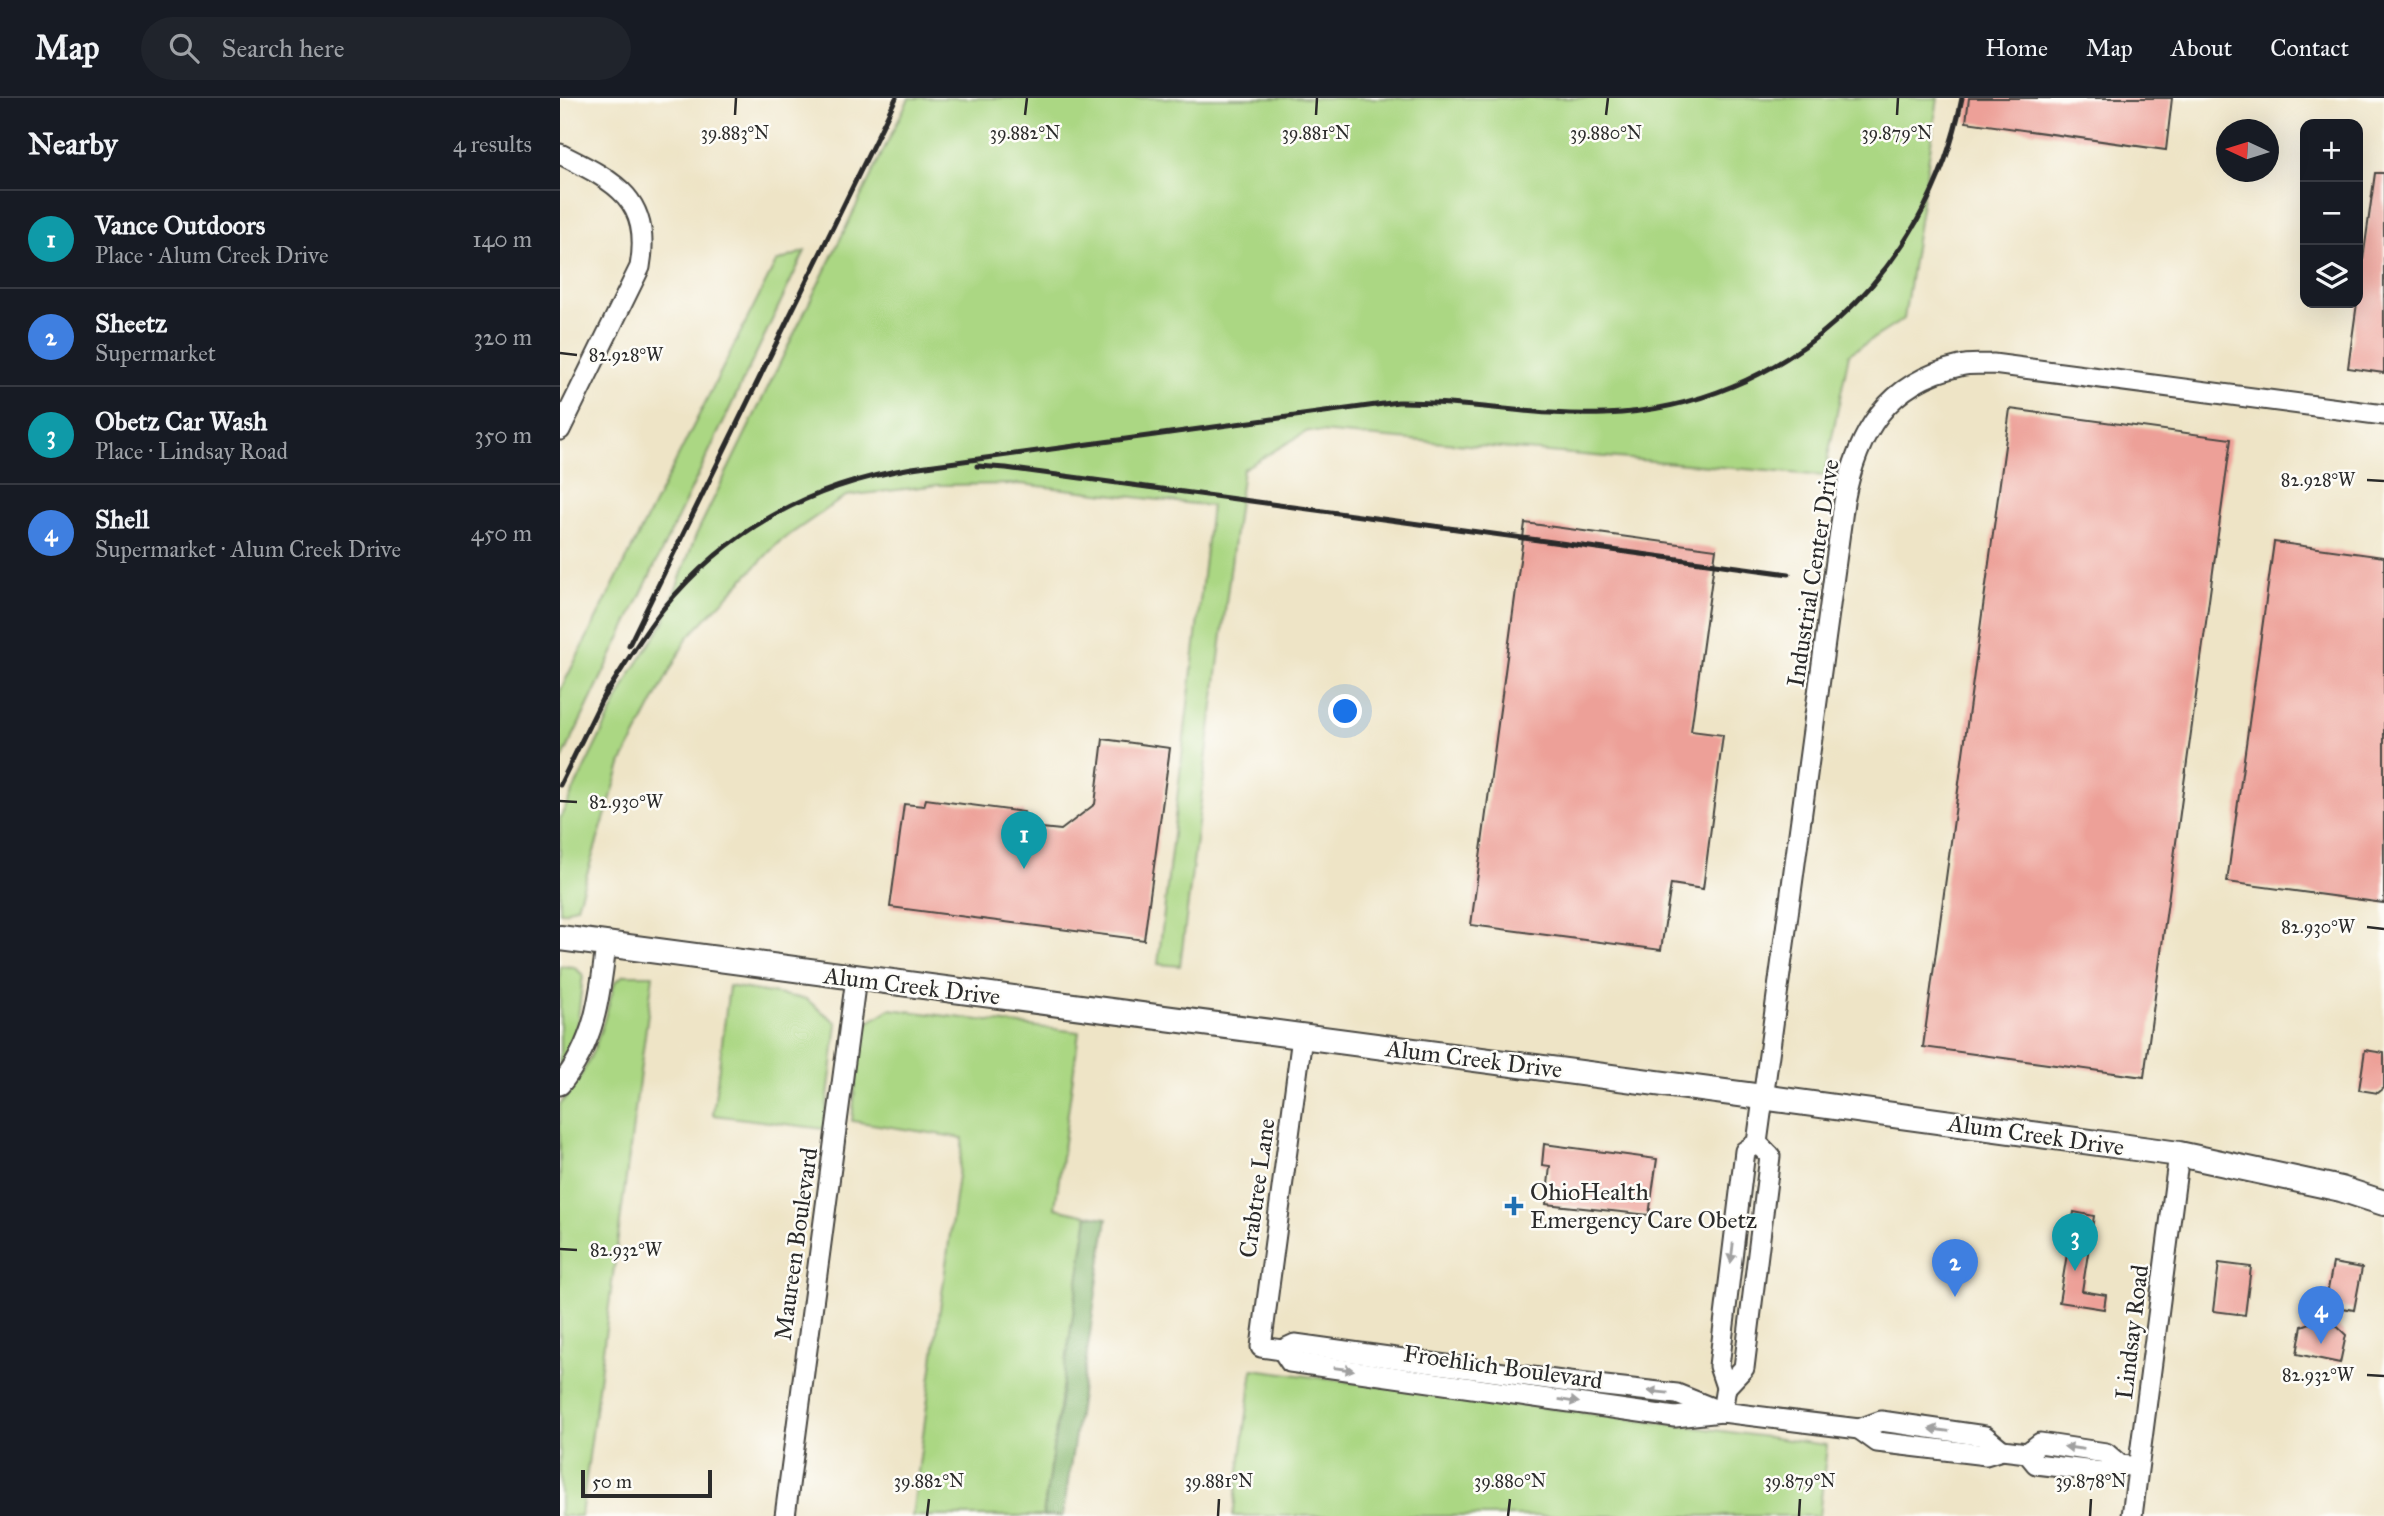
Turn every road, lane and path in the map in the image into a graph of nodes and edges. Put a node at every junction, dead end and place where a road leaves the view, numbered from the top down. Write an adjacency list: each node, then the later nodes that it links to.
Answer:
1 (560, 154): 3 (street)
2 (2384, 415): 9 (street, Industrial Center Drive)
3 (560, 430)
4 (560, 938): 5 (main road, Alum Creek Drive)
5 (607, 945): 6 (main road, Alum Creek Drive); 8 (street)
6 (856, 978): 7 (main road, Alum Creek Drive); 15 (street, Maureen Boulevard)
7 (1302, 1037): 9 (main road, Alum Creek Drive); 12 (street, Crabtree Lane)
8 (560, 1085)
9 (1762, 1097): 10 (main road, Alum Creek Drive); 13 (street, Industrial Center Drive)
10 (2179, 1154): 11 (main road, Alum Creek Drive); 14 (street, Lindsay Road)
11 (2384, 1203)
12 (1261, 1346): 13 (street, Froehlich Boulevard)
13 (1722, 1412): 14 (street, Froehlich Boulevard)
14 (2129, 1466): 16 (street, Lindsay Road)
15 (785, 1516)
16 (2132, 1516)

